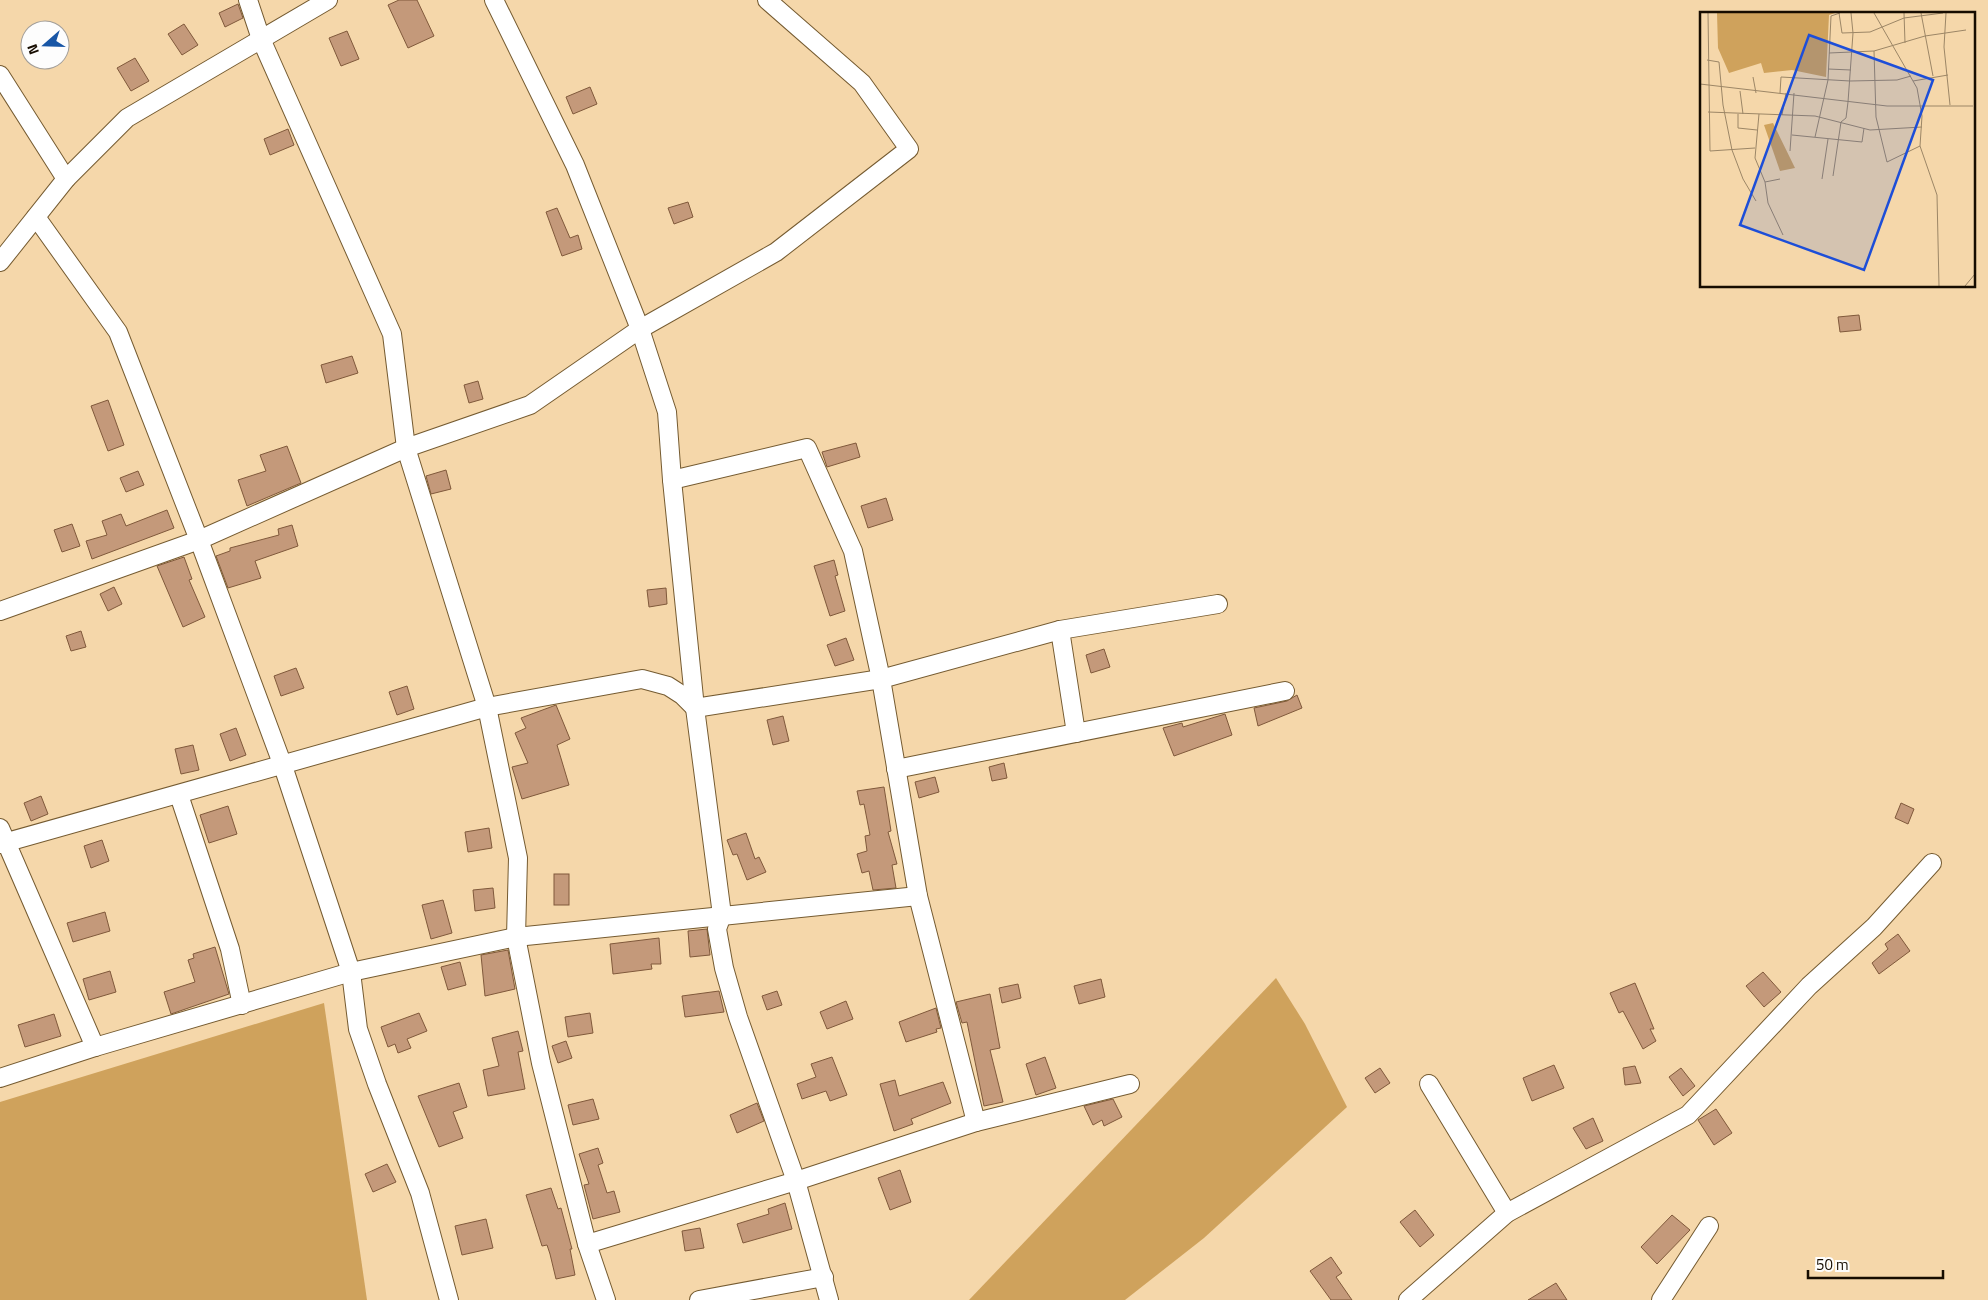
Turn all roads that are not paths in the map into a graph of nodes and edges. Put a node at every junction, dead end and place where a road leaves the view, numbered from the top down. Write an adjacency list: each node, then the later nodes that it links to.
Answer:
1 (248, 0): 5 (street)
2 (328, 0): 5 (street)
3 (494, 0): 10 (street)
4 (767, 0): 10 (street)
5 (261, 39): 7 (street); 11 (street)
6 (0, 75): 7 (street)
7 (66, 179): 8 (street)
8 (36, 217): 9 (street); 13 (street)
9 (0, 262)
10 (640, 329): 11 (street); 12 (street)
11 (406, 448): 13 (street); 19 (street)
12 (672, 480): 17 (street); 20 (street)
13 (199, 540): 15 (street); 22 (street)
14 (1218, 604): 16 (street)
15 (0, 611)
16 (1060, 630): 17 (street); 21 (street)
17 (881, 679): 20 (street); 23 (street)
18 (1285, 690): 21 (street)
19 (487, 707): 20 (street); 22 (street); 29 (street)
20 (695, 708): 28 (street)
21 (1076, 733): 23 (street)
22 (283, 766): 24 (street); 30 (street)
23 (896, 770): 27 (street)
24 (179, 795): 25 (street); 31 (street)
25 (2, 838): 32 (street)
26 (1932, 863): 38 (street)
27 (918, 896): 28 (street); 36 (street)
28 (722, 915): 29 (street); 37 (street)
29 (516, 937): 30 (street); 40 (street)
30 (351, 972): 31 (street); 42 (street)
31 (242, 1005): 32 (street)
32 (95, 1047): 33 (street)
33 (0, 1078)
34 (1130, 1084): 36 (street)
35 (1429, 1084): 38 (street)
36 (976, 1122): 37 (street)
37 (796, 1181): 40 (street); 41 (street)
38 (1507, 1213): 46 (street)
39 (1709, 1226): 47 (street)
40 (587, 1244): 43 (street)
41 (824, 1277): 44 (street); 45 (street)
42 (448, 1300)
43 (606, 1300)
44 (699, 1300)
45 (829, 1300)
46 (1408, 1300)
47 (1661, 1300)

